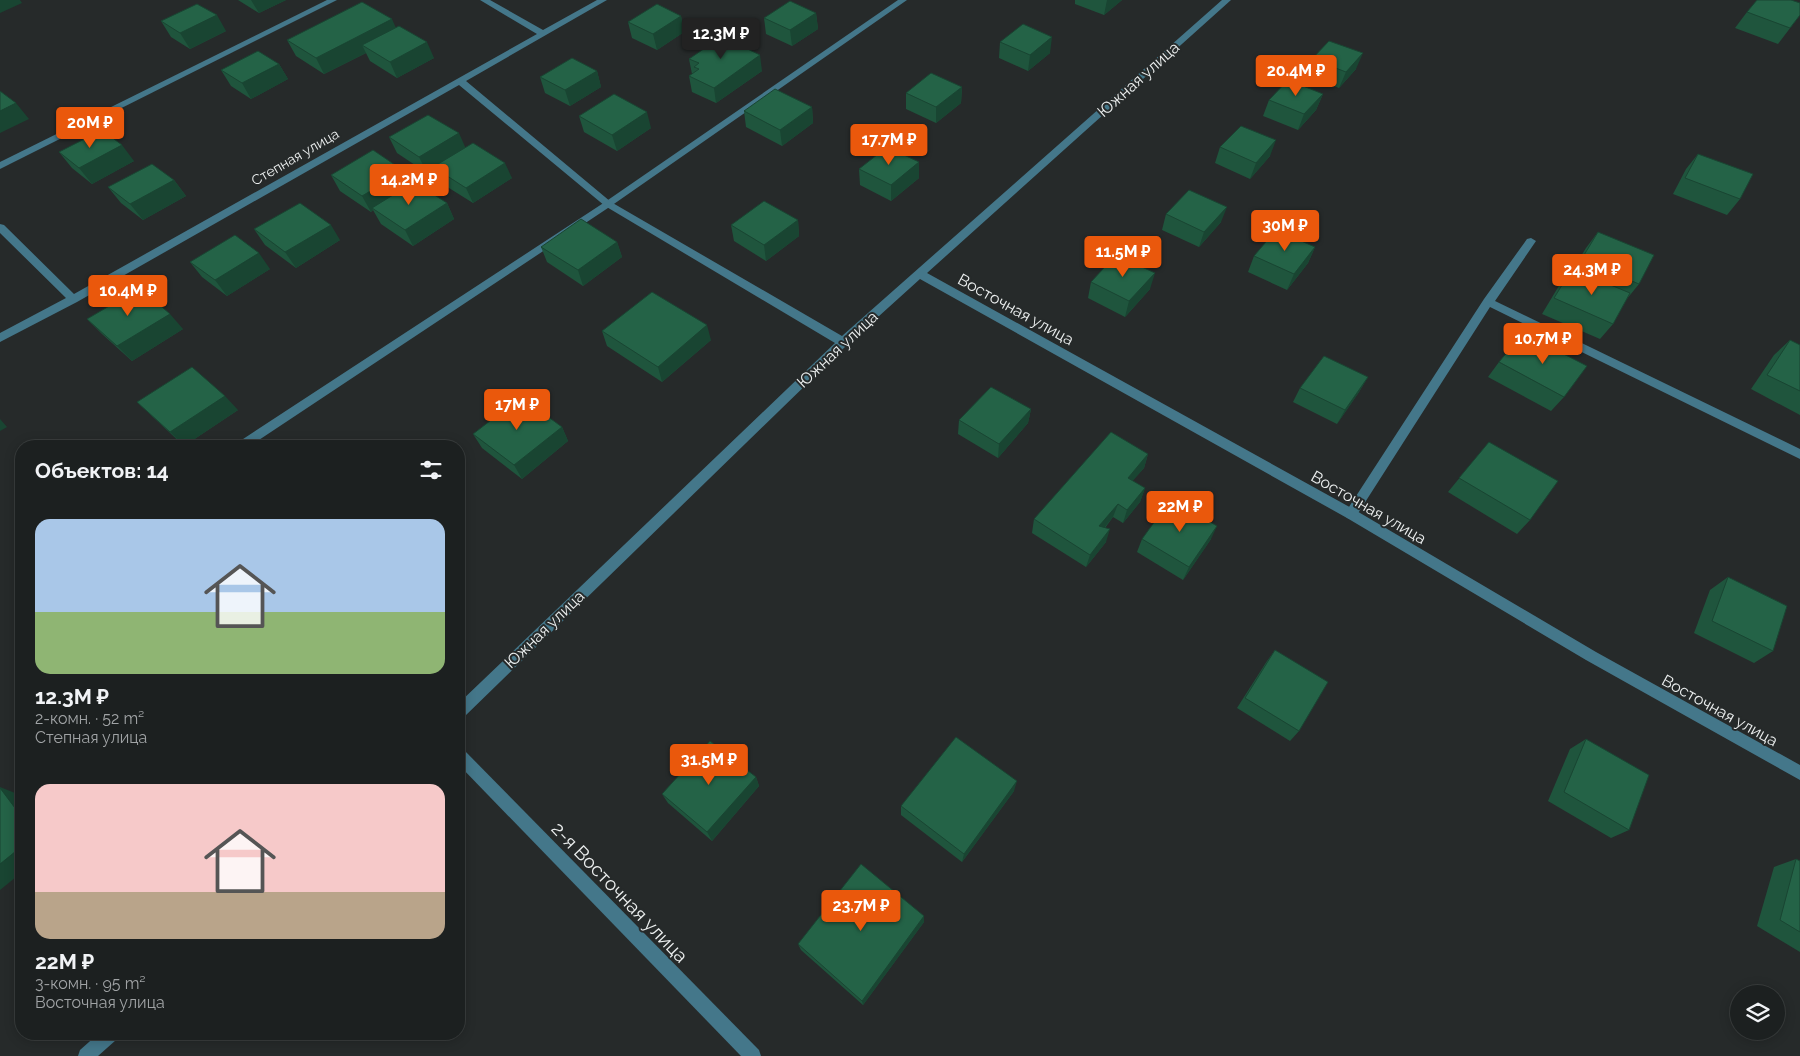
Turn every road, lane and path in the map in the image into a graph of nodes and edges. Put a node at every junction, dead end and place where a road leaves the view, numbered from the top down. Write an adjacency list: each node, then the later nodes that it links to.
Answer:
1 (333, 0): 8 (street)
2 (484, 0): 6 (street)
3 (603, 0): 6 (street, Степная улица)
4 (903, 0): 9 (street)
5 (1227, 0): 12 (street, Южная улица)
6 (543, 34): 7 (street, Степная улица)
7 (459, 80): 9 (street); 13 (street, Степная улица)
8 (0, 166)
9 (608, 204): 16 (street); 17 (street)
10 (0, 227): 13 (street)
11 (1531, 241): 14 (street)
12 (920, 274): 16 (street, Южная улица); 19 (street, Восточная улица)
13 (73, 299): 15 (street, Степная улица)
14 (1488, 302): 18 (street); 19 (street)
15 (0, 338)
16 (843, 342): 20 (street, Южная улица)
17 (250, 440)
18 (1800, 454)
19 (1351, 514): 22 (street, Восточная улица)
20 (465, 706)
21 (465, 761): 25 (street, 2-я Восточная улица)
22 (1800, 773)
23 (103, 1040): 24 (street)
24 (86, 1056)
25 (753, 1056)

